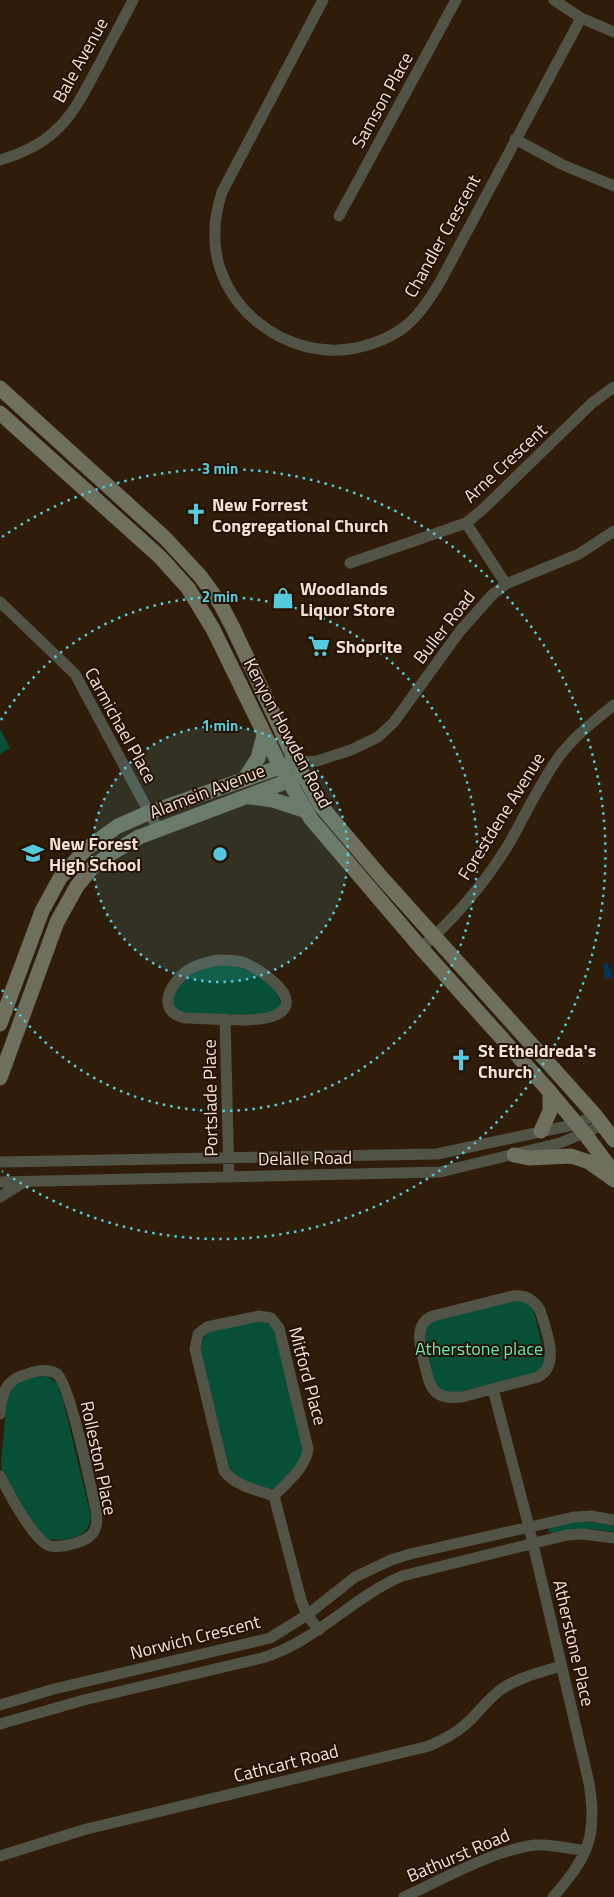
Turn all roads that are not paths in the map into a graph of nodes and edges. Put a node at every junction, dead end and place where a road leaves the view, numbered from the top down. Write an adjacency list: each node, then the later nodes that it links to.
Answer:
1 (133, 0): 8 (street, Bale Avenue)
2 (323, 0): 7 (street, Chandler Crescent)
3 (456, 0): 10 (street, Samson Place)
4 (554, 0): 5 (street)
5 (581, 18): 6 (street); 7 (street, Chandler Crescent)
6 (614, 32)
7 (516, 139): 9 (street)
8 (0, 160)
9 (614, 186)
10 (339, 216)
11 (614, 387): 16 (street, Arne Crescent)
12 (0, 388): 14 (street, Kenyon Howden Road)
13 (0, 413): 15 (street, Kenyon Howden Road)
14 (80, 460): 15 (street); 23 (street, Kenyon Howden Road)
15 (68, 474): 22 (street, Kenyon Howden Road)
16 (466, 523): 18 (street, Arne Crescent); 19 (street)
17 (614, 531): 19 (street, Buller Road)
18 (350, 563)
19 (506, 584): 24 (street, Buller Road)
20 (0, 602): 31 (street, Carmichael Place)
21 (614, 705): 33 (street, Forestdene Avenue)
22 (264, 735): 25 (street, Kenyon Howden Road); 27 (street)
23 (296, 762): 24 (street, Buller Road); 25 (street, Alamein Avenue); 26 (street, Kenyon Howden Road)
24 (318, 762): 26 (street, Buller Road)
25 (280, 766): 27 (street, Alamein Avenue); 28 (street, Kenyon Howden Road)
26 (304, 776): 28 (street, Alamein Avenue); 33 (street, Kenyon Howden Road)
27 (245, 778): 31 (street, Alamein Avenue)
28 (288, 781): 29 (street, Alamein Avenue); 30 (street, Kenyon Howden Road)
29 (246, 797): 30 (street); 32 (street, Alamein Avenue)
30 (304, 810): 34 (street, Kenyon Howden Road)
31 (148, 812): 32 (street, Carmichael Place); 36 (street, Alamein Avenue)
32 (158, 829): 37 (street, Alamein Avenue)
33 (434, 936): 34 (street, Forestdene Avenue); 39 (street, Kenyon Howden Road)
34 (421, 948): 38 (street, Kenyon Howden Road)
35 (225, 1019): 35 (street, Portslade Place); 44 (street, Portslade Place)
36 (0, 1024)
37 (0, 1078)
38 (550, 1092): 40 (street, Kenyon Howden Road); 41 (street)
39 (599, 1120): 40 (street, Delalle Road); 42 (street, Kenyon Howden Road)
40 (581, 1129): 41 (street, Delalle Road); 43 (street, Delalle Road); 46 (street, Kenyon Howden Road)
41 (541, 1131): 44 (street, Delalle Road)
42 (614, 1140)
43 (514, 1155): 46 (street); 47 (street, Delalle Road)
44 (229, 1159): 45 (street, Delalle Road); 47 (street, Portslade Place)
45 (0, 1162)
46 (608, 1166): 48 (street)
47 (230, 1176): 49 (street, Delalle Road)
48 (614, 1180)
49 (25, 1181): 50 (street, Delalle Road); 51 (street)
50 (0, 1182)
51 (0, 1197)
52 (494, 1389): 52 (street); 57 (street, Atherstone Place)
53 (0, 1414): 54 (street, Rolleston Place)
54 (0, 1476)
55 (274, 1496): 55 (street, Mitford Place); 60 (street)
56 (614, 1520): 57 (street, Norwich Crescent)
57 (529, 1527): 59 (street, Atherstone Place); 60 (street, Norwich Crescent)
58 (614, 1538): 59 (street, Norwich Crescent)
59 (533, 1544): 61 (street, Norwich Crescent); 63 (street, Atherstone Place)
60 (307, 1615): 61 (street); 62 (street, Norwich Crescent)
61 (319, 1630): 64 (street, Norwich Crescent)
62 (194, 1656): 64 (street); 65 (street, Norwich Crescent)
63 (561, 1666): 69 (street, Atherstone Place); 70 (street, Cathcart Road)
64 (199, 1673): 66 (street, Norwich Crescent)
65 (79, 1684): 66 (street); 67 (street, Norwich Crescent)
66 (84, 1700): 68 (street, Norwich Crescent)
67 (0, 1705)
68 (0, 1724)
69 (585, 1851): 71 (street, Bathurst Road); 72 (street, Atherstone Place)
70 (0, 1856)
71 (404, 1897)
72 (553, 1897)

